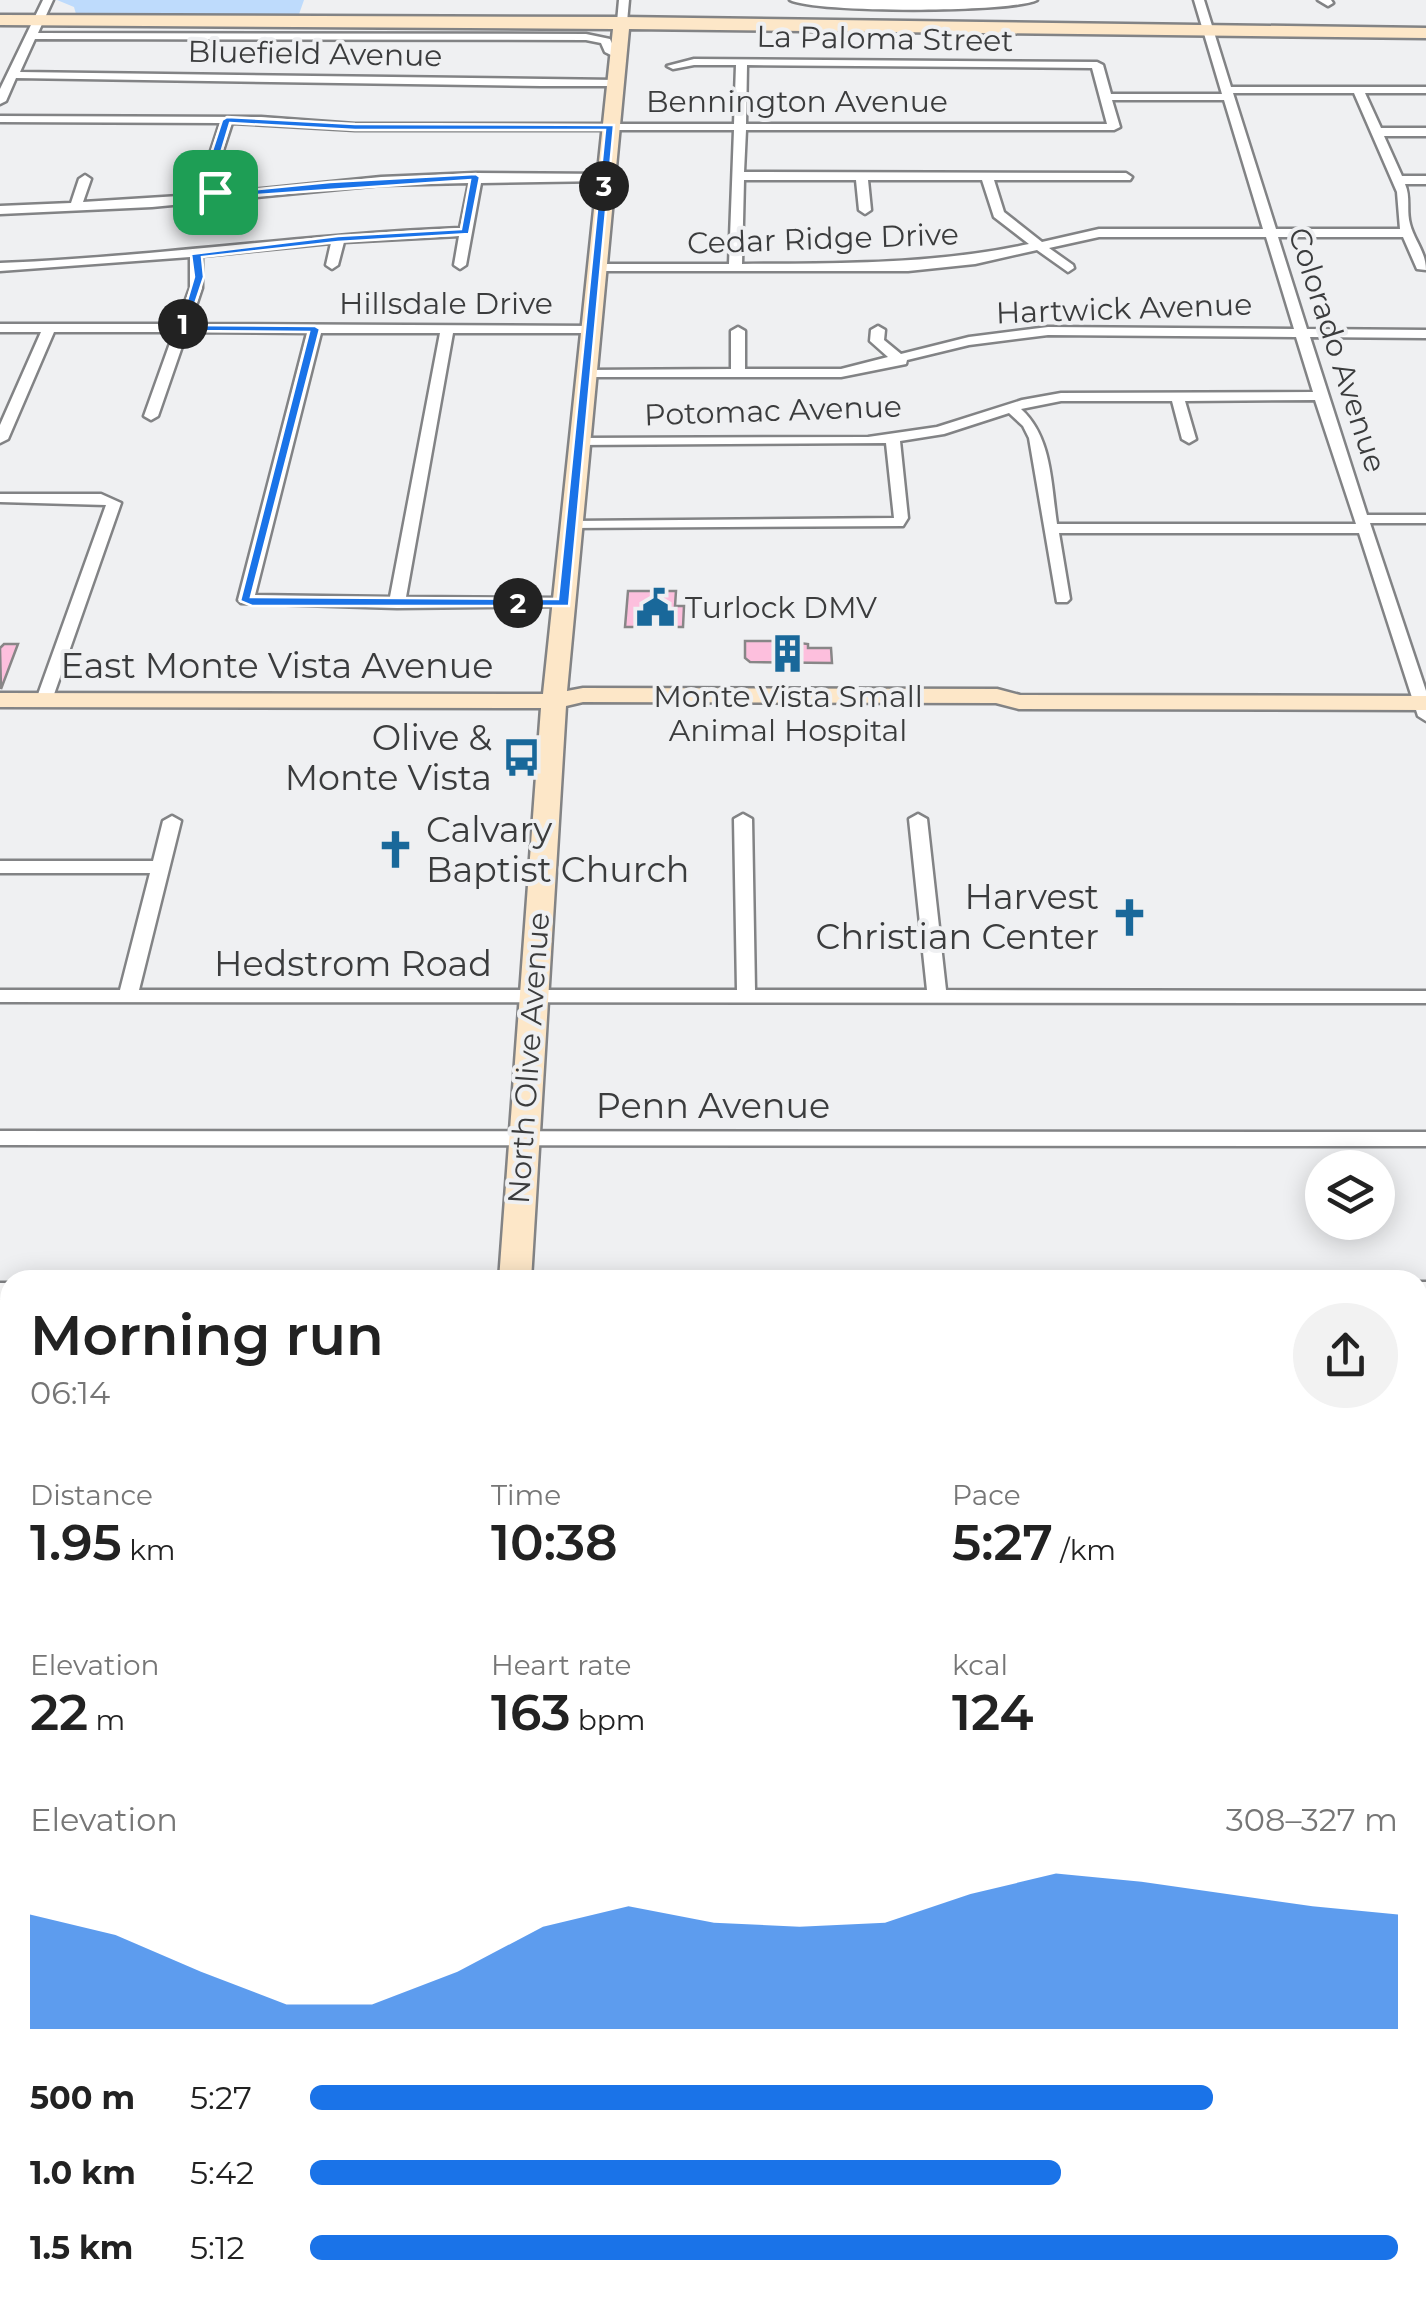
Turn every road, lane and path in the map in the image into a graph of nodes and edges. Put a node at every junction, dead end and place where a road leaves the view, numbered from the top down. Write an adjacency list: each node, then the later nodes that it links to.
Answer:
1 (48, 0): 12 (street)
2 (616, 0): 9 (street)
3 (624, 0): 10 (street, North Olive Avenue)
4 (638, 0): 13 (street)
5 (795, 0): 6 (street)
6 (1032, 0)
7 (1200, 0): 14 (street, Colorado Avenue)
8 (0, 20): 12 (street)
9 (494, 21): 10 (street); 12 (street)
10 (622, 27): 12 (street); 13 (street); 17 (street, North Olive Avenue)
11 (0, 28): 12 (street)
12 (35, 28): 17 (street); 19 (street)
13 (708, 28): 14 (street); 17 (street)
14 (1212, 35): 15 (street); 22 (street, Colorado Avenue)
15 (1426, 36)
16 (742, 62): 18 (street, La Paloma Street); 23 (street, La Paloma Street); 29 (street)
17 (626, 63): 19 (street, Bluefield Avenue); 32 (street, North Olive Avenue)
18 (673, 66)
19 (13, 75): 24 (street)
20 (1358, 90): 21 (street); 22 (street); 33 (street)
21 (1426, 90)
22 (1228, 94): 23 (street); 49 (street, Colorado Avenue)
23 (1106, 97): 31 (street, Bennington Avenue)
24 (0, 101)
25 (866, 111): 30 (street)
26 (990, 112): 31 (street)
27 (0, 119): 28 (street, Bennington Avenue)
28 (227, 120): 32 (street, Bennington Avenue); 44 (street)
29 (740, 127): 30 (street, Bennington Avenue); 32 (street, Bennington Avenue); 35 (street)
30 (868, 127): 31 (street, Bennington Avenue)
31 (992, 127)
32 (610, 128): 38 (street, North Olive Avenue)
33 (1377, 132): 34 (street); 42 (street)
34 (1426, 132)
35 (736, 176): 36 (street); 59 (street)
36 (862, 176): 39 (street); 47 (street)
37 (476, 177): 38 (street); 44 (street); 48 (street)
38 (605, 177): 58 (street, North Olive Avenue)
39 (987, 177): 40 (street); 52 (street)
40 (1126, 177)
41 (85, 179): 45 (street)
42 (1399, 180): 43 (street); 50 (street)
43 (1426, 180)
44 (216, 196): 45 (street)
45 (75, 208): 46 (street)
46 (0, 210)
47 (865, 210)
48 (466, 232): 51 (street); 55 (street)
49 (1270, 232): 50 (street, Cedar Ridge Drive); 52 (street, Cedar Ridge Drive); 68 (street, Colorado Avenue)
50 (1407, 232): 56 (street)
51 (338, 239): 53 (street); 54 (street)
52 (1036, 245): 59 (street, Cedar Ridge Drive); 60 (street)
53 (196, 254): 57 (street); 63 (street)
54 (332, 264)
55 (460, 265)
56 (1424, 266)
57 (0, 267)
58 (598, 268): 59 (street, Cedar Ridge Drive); 66 (street, North Olive Avenue)
59 (734, 268)
60 (1068, 268)
61 (0, 328): 62 (street, Hillsdale Drive)
62 (49, 328): 63 (street, Hillsdale Drive); 80 (street)
63 (182, 328): 64 (street, Hillsdale Drive); 77 (street)
64 (315, 329): 65 (street, Hillsdale Drive); 88 (street)
65 (447, 329): 66 (street, Hillsdale Drive); 88 (street)
66 (591, 329): 72 (street, North Olive Avenue)
67 (878, 330): 71 (street)
68 (1301, 330): 70 (street, Hartwick Avenue); 71 (street, Hartwick Avenue); 75 (street, Colorado Avenue)
69 (738, 332): 73 (street)
70 (1426, 334)
71 (901, 361): 73 (street, Hartwick Avenue)
72 (587, 374): 73 (street, Hartwick Avenue); 81 (street, North Olive Avenue)
73 (738, 374)
74 (1177, 395): 75 (street, Potomac Avenue); 76 (street, Potomac Avenue); 79 (street)
75 (1322, 396): 84 (street, Colorado Avenue)
76 (1011, 408): 78 (street, Potomac Avenue); 86 (street)
77 (151, 416)
78 (893, 439): 81 (street, Potomac Avenue); 85 (street)
79 (1189, 439)
80 (0, 440)
81 (581, 442): 85 (street, North Olive Avenue)
82 (0, 498): 92 (street)
83 (1426, 519): 84 (street)
84 (1363, 524): 86 (street); 95 (street, Colorado Avenue)
85 (572, 525): 89 (street, North Olive Avenue)
86 (1051, 528): 87 (street)
87 (1062, 599)
88 (397, 603): 89 (street)
89 (564, 603): 93 (street, North Olive Avenue)
90 (925, 696): 93 (street, East Monte Vista Avenue); 94 (street, East Monte Vista Avenue); 96 (street)
91 (0, 700): 92 (street, East Monte Vista Avenue)
92 (44, 700): 93 (street, East Monte Vista Avenue)
93 (554, 701): 96 (street, East Monte Vista Avenue); 104 (street, North Olive Avenue)
94 (1019, 702): 95 (street, East Monte Vista Avenue); 96 (street, East Monte Vista Avenue)
95 (1424, 707)
96 (842, 709)
97 (918, 819): 106 (street)
98 (743, 820): 105 (street)
99 (172, 821): 101 (street)
100 (0, 867): 101 (street)
101 (160, 867): 103 (street)
102 (0, 996): 103 (street, Hedstrom Road)
103 (128, 996): 104 (street, Hedstrom Road)
104 (534, 996): 105 (street, Hedstrom Road); 109 (street, North Olive Avenue)
105 (746, 997): 106 (street, Hedstrom Road)
106 (937, 997): 107 (street, Hedstrom Road)
107 (1426, 998)
108 (0, 1138): 109 (street, Penn Avenue)
109 (524, 1138): 110 (street, Penn Avenue); 111 (street, North Olive Avenue)
110 (1426, 1140)
111 (516, 1270)

